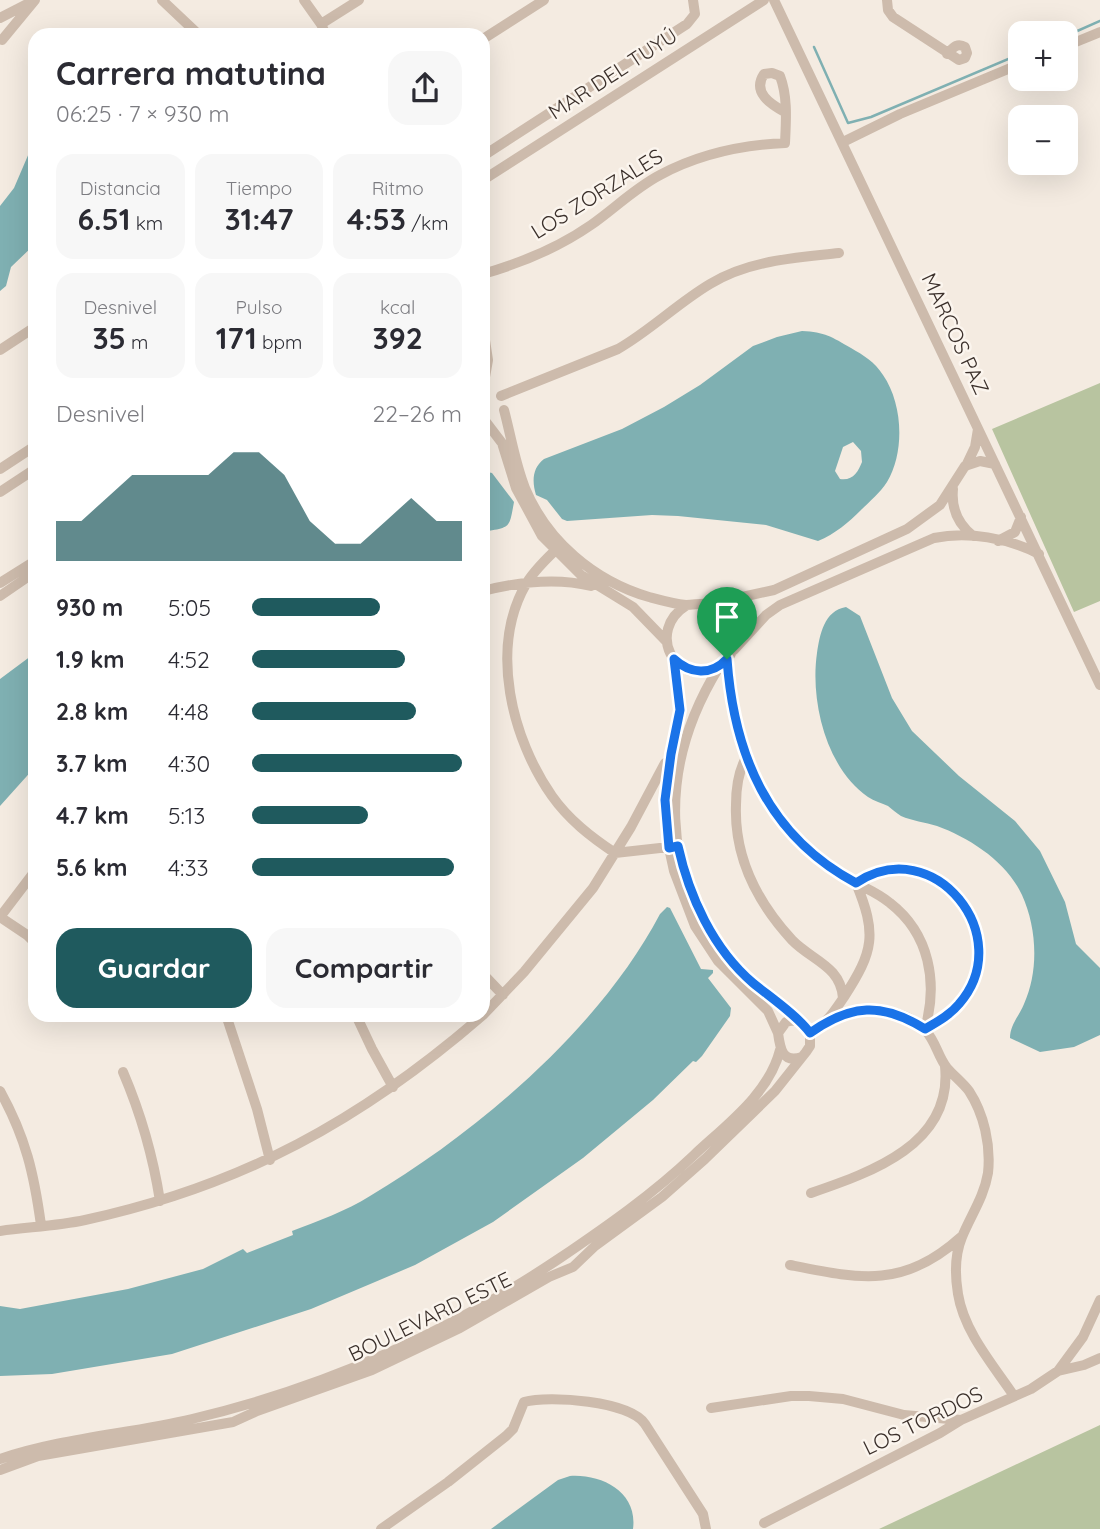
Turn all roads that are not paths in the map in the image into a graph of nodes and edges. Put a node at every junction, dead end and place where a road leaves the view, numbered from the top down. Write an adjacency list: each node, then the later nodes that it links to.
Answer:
1 (35, 0): 10 (street); 16 (street)
2 (162, 0): 11 (street)
3 (304, 0): 12 (street)
4 (359, 0): 13 (street)
5 (544, 0): 15 (street)
6 (693, 0): 22 (street)
7 (764, 0): 23 (street, MAR DEL TUYÚ)
8 (774, 0): 21 (street, MARCOS PAZ)
9 (887, 0): 18 (street)
10 (0, 19)
11 (192, 28)
12 (323, 28)
13 (326, 28)
14 (1100, 32): 17 (street)
15 (490, 35)
16 (1, 40)
17 (1078, 41)
18 (947, 54)
19 (1008, 69): 21 (street)
20 (785, 112): 25 (street, LOS ZORZALES)
21 (843, 142): 33 (street, MARCOS PAZ)
22 (490, 151)
23 (490, 176)
24 (839, 253): 29 (street)
25 (490, 272)
26 (28, 331): 27 (street)
27 (0, 349)
28 (490, 390): 29 (street)
29 (501, 396): 30 (street)
30 (504, 410): 31 (street); 44 (street)
31 (490, 420)
32 (490, 427): 44 (street)
33 (978, 429): 35 (street, MARCOS PAZ); 36 (street)
34 (28, 451): 37 (street)
35 (995, 464): 36 (street); 41 (street, MARCOS PAZ)
36 (965, 466): 39 (street)
37 (0, 469)
38 (28, 474): 40 (street)
39 (954, 486): 42 (street); 53 (street)
40 (0, 492)
41 (1021, 517): 43 (street); 45 (street, MARCOS PAZ)
42 (974, 536): 43 (street); 57 (street)
43 (998, 541): 45 (street)
44 (558, 548): 49 (street); 50 (street); 54 (street)
45 (1039, 555): 58 (street, MARCOS PAZ)
46 (28, 565): 48 (street)
47 (28, 577): 52 (street)
48 (0, 583)
49 (527, 583): 50 (street); 51 (street); 62 (street)
50 (599, 588): 55 (street)
51 (490, 590)
52 (0, 596)
53 (710, 604): 54 (street); 57 (street)
54 (687, 605): 55 (street)
55 (666, 641): 56 (street)
56 (674, 659): 57 (street); 59 (street)
57 (726, 659): 60 (street); 61 (street)
58 (1100, 685)
59 (671, 754): 61 (street); 62 (street)
60 (746, 758): 64 (street); 69 (street)
61 (673, 847): 62 (street); 75 (street); 77 (street)
62 (615, 853): 68 (street)
63 (28, 880): 65 (street)
64 (856, 883): 69 (street); 76 (street); 76 (street)
65 (0, 917): 66 (street)
66 (28, 937)
67 (490, 981): 68 (street)
68 (503, 995): 70 (street)
69 (843, 998): 71 (street)
70 (490, 1008)
71 (832, 1017): 76 (street); 78 (street)
72 (228, 1022): 86 (street)
73 (359, 1022): 83 (street)
74 (475, 1022): 83 (street)
75 (800, 1022): 77 (street); 78 (street)
76 (925, 1029): 81 (street)
77 (778, 1033): 79 (street)
78 (810, 1033): 80 (street)
79 (780, 1050): 80 (street); 85 (street, BOULEVARD ESTE)
80 (802, 1057): 85 (street, BOULEVARD ESTE)
81 (945, 1066): 88 (street); 92 (street)
82 (123, 1072): 89 (street)
83 (393, 1087): 86 (street)
84 (0, 1091): 90 (street)
85 (729, 1129): 87 (street, BOULEVARD ESTE)
86 (270, 1160): 89 (street)
87 (659, 1193): 93 (street, BOULEVARD ESTE); 95 (street, BOULEVARD ESTE)
88 (811, 1193)
89 (160, 1201): 90 (street)
90 (41, 1225): 91 (street)
91 (0, 1231)
92 (962, 1236): 96 (street); 103 (street)
93 (573, 1249): 94 (street, BOULEVARD ESTE); 95 (street)
94 (559, 1258): 97 (street); 99 (street, BOULEVARD ESTE)
95 (584, 1258): 97 (street, BOULEVARD ESTE)
96 (790, 1265)
97 (563, 1272): 99 (street, BOULEVARD ESTE)
98 (1100, 1300): 101 (street)
99 (458, 1324): 102 (street, BOULEVARD ESTE)
100 (1100, 1358): 101 (street, LOS TORDOS)
101 (1058, 1371): 103 (street, LOS TORDOS)
102 (350, 1374): 104 (street, BOULEVARD ESTE); 107 (street, BOULEVARD ESTE)
103 (1014, 1396): 108 (street, LOS TORDOS)
104 (234, 1406): 106 (street, BOULEVARD ESTE); 107 (street)
105 (711, 1408): 108 (street)
106 (214, 1412): 109 (street); 110 (street, BOULEVARD ESTE)
107 (239, 1420): 109 (street, BOULEVARD ESTE)
108 (961, 1420): 113 (street, LOS TORDOS)
109 (217, 1425): 110 (street, BOULEVARD ESTE)
110 (106, 1440): 111 (street, BOULEVARD ESTE); 112 (street, BOULEVARD ESTE)
111 (0, 1459)
112 (0, 1470)
113 (765, 1522)
114 (381, 1529): 115 (street)
115 (706, 1529)

